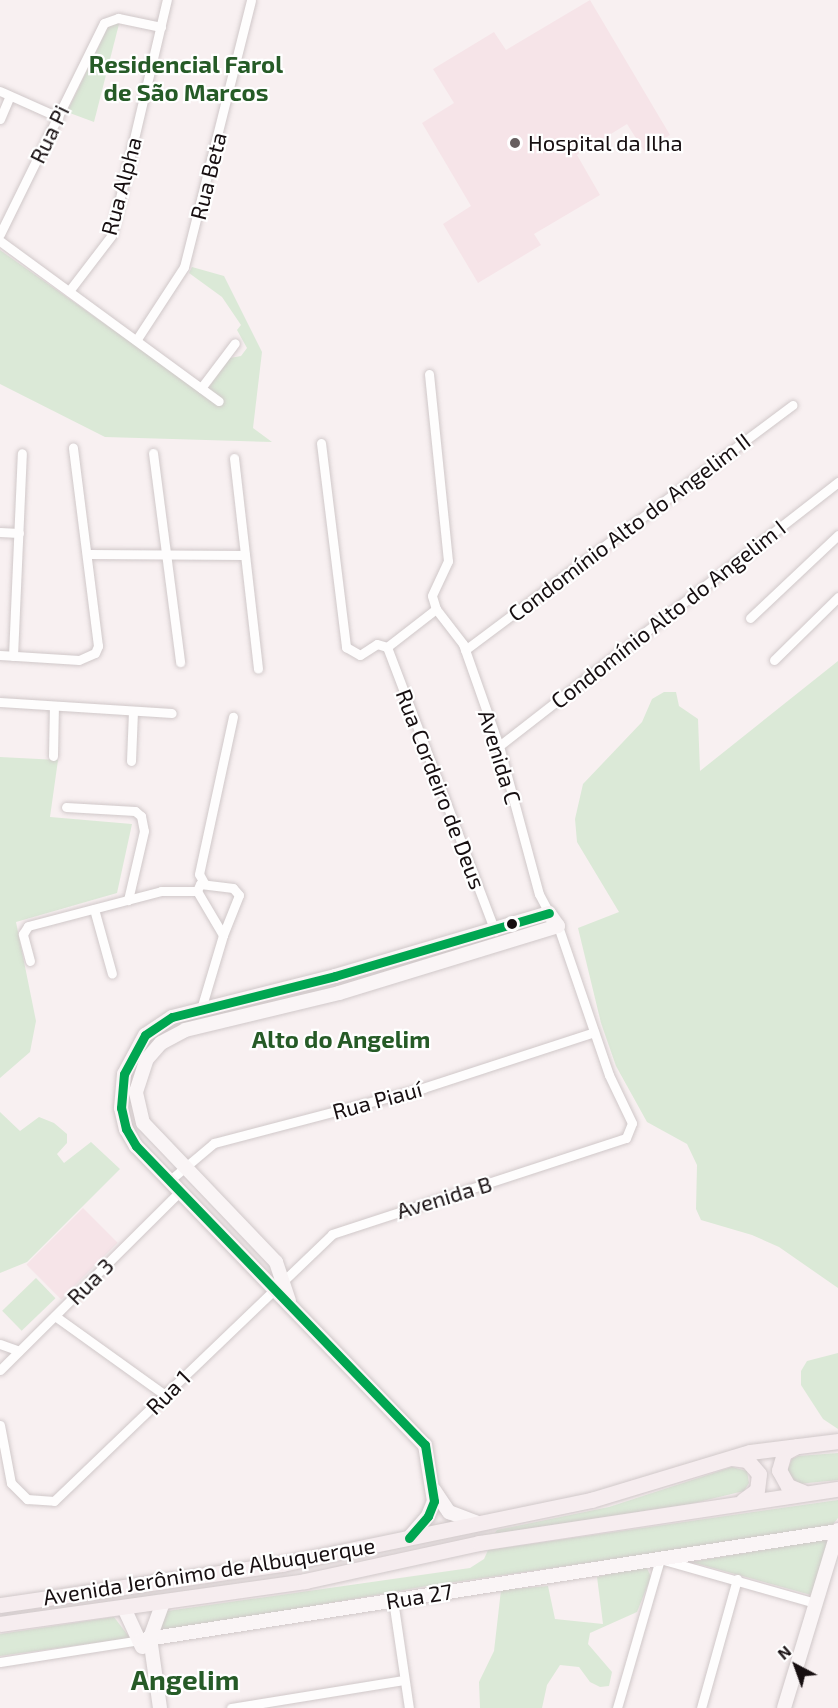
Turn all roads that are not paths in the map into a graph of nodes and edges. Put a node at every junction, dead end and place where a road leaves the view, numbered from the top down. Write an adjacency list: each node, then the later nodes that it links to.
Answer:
1 (167, 0): 3 (street, Rua Alpha)
2 (251, 0): 11 (street, Rua Beta)
3 (161, 27): 6 (street, Rua Pi); 10 (street, Rua Alpha)
4 (0, 91): 5 (street)
5 (10, 96): 6 (street); 7 (street)
6 (58, 117): 8 (street, Rua Pi)
7 (0, 119)
8 (0, 234)
9 (0, 241): 10 (street)
10 (69, 291): 11 (street)
11 (137, 339): 14 (street)
12 (235, 343): 14 (street)
13 (429, 374): 30 (street)
14 (201, 388): 15 (street)
15 (219, 401)
16 (792, 405): 33 (street, Condomínio Alto do Angelim II)
17 (321, 443): 32 (street)
18 (73, 448): 26 (street)
19 (22, 453): 24 (street)
20 (153, 453): 27 (street)
21 (234, 458): 28 (street)
22 (838, 482): 44 (street, Condomínio Alto do Angelim I)
23 (0, 532): 24 (street)
24 (19, 533): 35 (street)
25 (838, 535): 31 (street)
26 (88, 554): 27 (street); 35 (street)
27 (166, 555): 28 (street); 37 (street)
28 (245, 555): 38 (street)
29 (838, 597): 36 (street)
30 (436, 609): 32 (street); 33 (street, Avenida C)
31 (750, 618)
32 (387, 647): 54 (street, Rua Cordeiro de Deus)
33 (465, 650): 44 (street, Avenida C)
34 (0, 655): 35 (street)
35 (13, 656)
36 (774, 660)
37 (180, 662)
38 (258, 669)
39 (0, 702): 40 (street)
40 (54, 706): 41 (street); 45 (street)
41 (133, 711): 42 (street); 46 (street)
42 (172, 713)
43 (233, 717): 48 (street)
44 (498, 746): 52 (street, Avenida C)
45 (53, 756)
46 (131, 760)
47 (66, 807): 50 (street)
48 (204, 883): 49 (street); 55 (street)
49 (197, 891): 50 (street); 55 (street)
50 (128, 900): 51 (street)
51 (94, 909): 56 (street); 57 (street)
52 (549, 913): 53 (street, Avenida C); 54 (street)
53 (558, 926): 59 (street); 61 (street)
54 (495, 931): 58 (street)
55 (223, 935): 60 (street)
56 (30, 961)
57 (111, 974)
58 (335, 976): 59 (street); 60 (street)
59 (339, 993): 62 (street)
60 (201, 1009): 63 (street)
61 (594, 1032): 62 (street, Rua Piauí); 65 (street, Avenida B)
62 (183, 1168): 63 (street, Rua Piauí); 65 (street)
63 (170, 1180): 64 (street)
64 (180, 1191): 65 (street); 66 (street, Rua 3)
65 (279, 1282): 70 (street, Rua 1); 76 (street)
66 (55, 1316): 68 (street, Rua 3); 70 (street)
67 (0, 1344): 68 (street)
68 (19, 1352): 69 (street, Rua 3)
69 (0, 1370)
70 (165, 1395): 71 (street, Rua 1)
71 (0, 1425)
72 (838, 1441): 73 (main road, Avenida Jerônimo de Albuquerque)
73 (821, 1442): 74 (main road, Avenida Jerônimo de Albuquerque); 77 (main road)
74 (725, 1459): 78 (main road); 79 (main road, Avenida Jerônimo de Albuquerque)
75 (838, 1489): 77 (main road, Avenida Jerônimo de Albuquerque)
76 (434, 1490): 79 (street); 81 (street)
77 (812, 1492): 78 (main road, Avenida Jerônimo de Albuquerque)
78 (734, 1503): 86 (main road, Avenida Jerônimo de Albuquerque)
79 (482, 1524): 81 (main road, Avenida Jerônimo de Albuquerque)
80 (838, 1530): 82 (street, Rua 27); 87 (street)
81 (409, 1538): 83 (main road, Avenida Jerônimo de Albuquerque)
82 (660, 1559): 84 (street); 85 (street, Rua 27); 98 (street)
83 (282, 1564): 88 (main road, Avenida Jerônimo de Albuquerque); 89 (main road)
84 (737, 1579): 87 (street); 99 (street)
85 (393, 1600): 91 (street, Rua 27); 93 (street)
86 (163, 1603): 89 (main road, Avenida Jerônimo de Albuquerque); 91 (street)
87 (814, 1603): 100 (street)
88 (0, 1605)
89 (124, 1608): 90 (main road, Avenida Jerônimo de Albuquerque); 91 (street)
90 (0, 1624)
91 (145, 1639): 92 (street, Rua 27); 94 (street); 95 (street)
92 (0, 1662)
93 (404, 1680): 96 (street); 97 (street)
94 (152, 1708)
95 (160, 1708)
96 (231, 1708)
97 (409, 1708)
98 (617, 1708)
99 (701, 1708)
100 (784, 1708)

